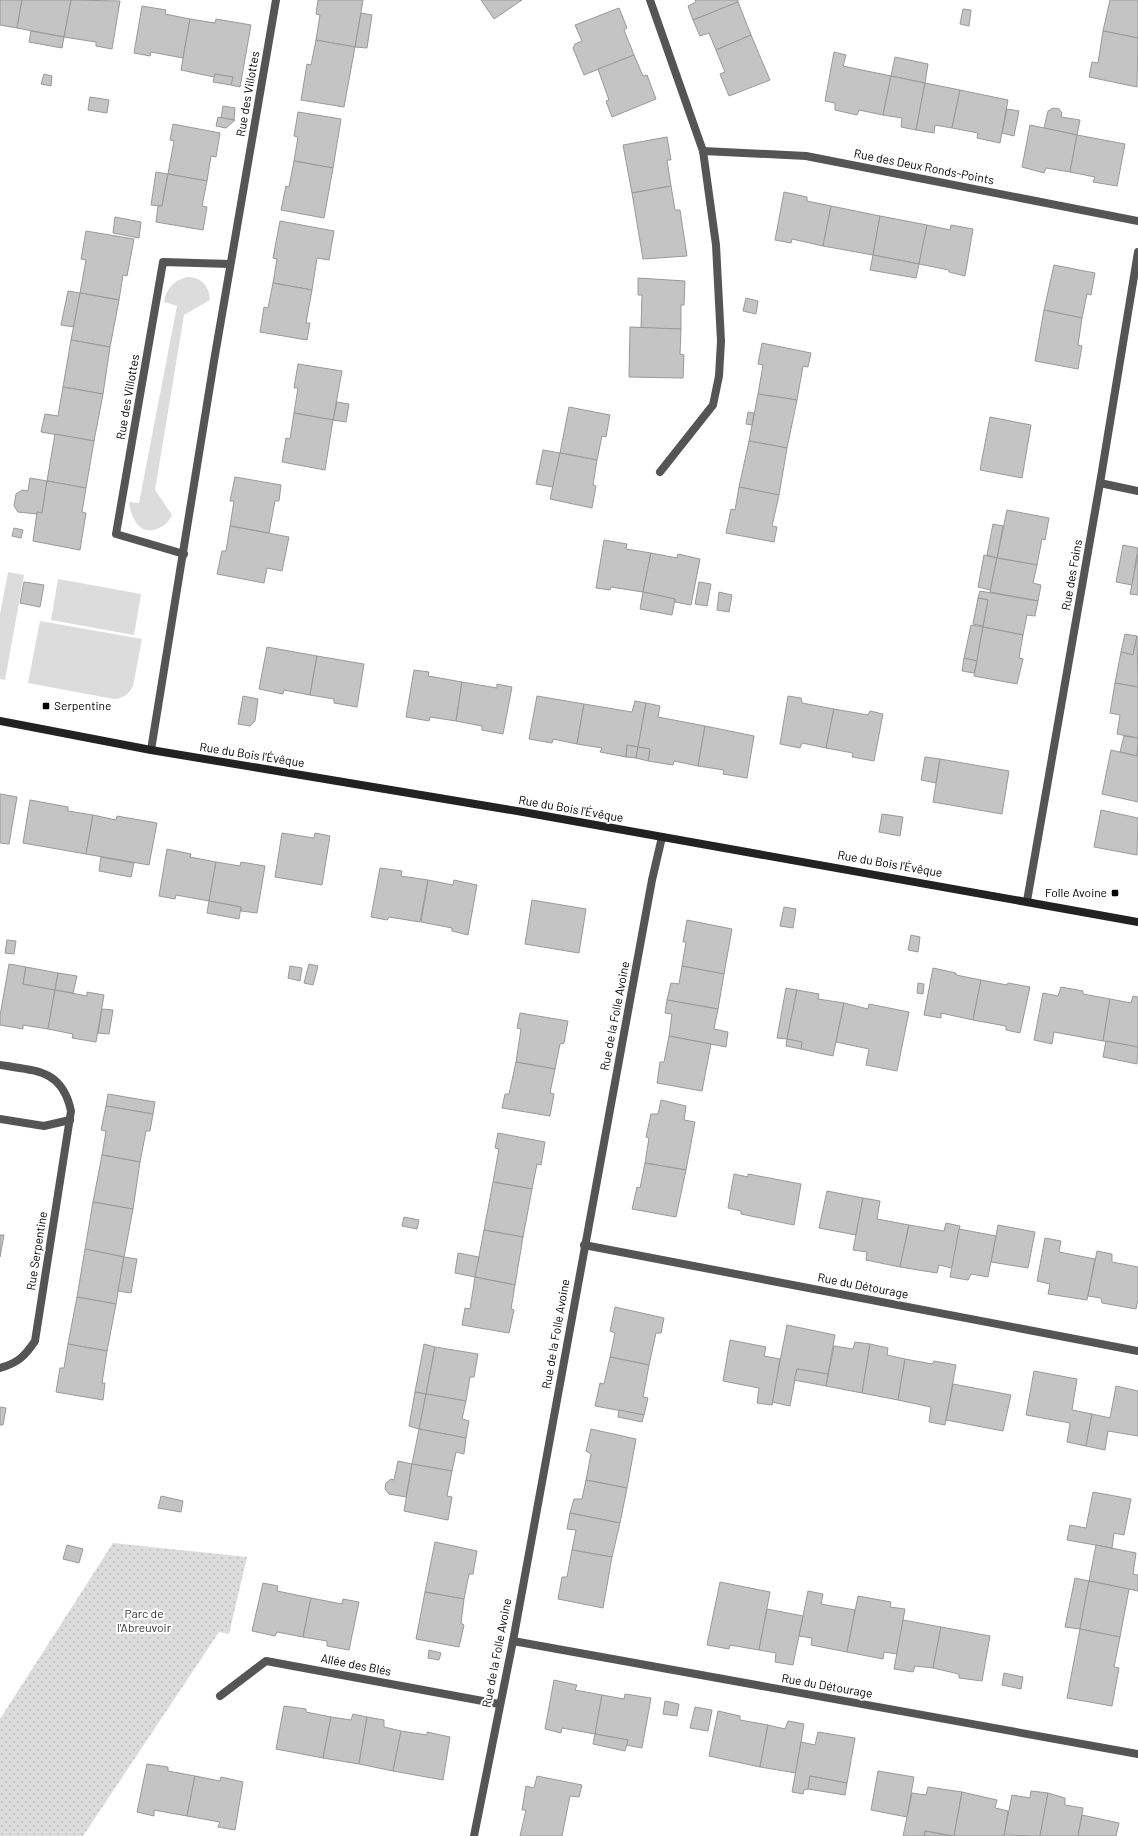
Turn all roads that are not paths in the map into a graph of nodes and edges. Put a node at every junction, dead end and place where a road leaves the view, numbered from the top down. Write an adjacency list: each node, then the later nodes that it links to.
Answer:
1 (276, 0): 6 (street, Rue des Villottes)
2 (650, 0): 3 (street)
3 (703, 151): 4 (street, Rue des Deux Ronds-Points); 7 (street)
4 (1138, 221)
5 (1138, 252): 8 (street, Rue des Foins)
6 (230, 264): 10 (street, Rue des Villottes); 10 (street, Rue des Villottes)
7 (660, 472)
8 (1100, 483): 9 (street); 14 (street, Rue des Foins)
9 (1138, 491)
10 (184, 554): 12 (street, Rue des Villottes)
11 (0, 721): 12 (street, Rue du Bois l'Évêque)
12 (151, 750): 13 (street, Rue du Bois l'Évêque)
13 (662, 837): 14 (street, Rue du Bois l'Évêque); 19 (street, Rue de la Folle Avoine)
14 (1027, 901): 15 (street, Rue du Bois l'Évêque)
15 (1138, 922)
16 (0, 1065): 18 (street, Rue Serpentine)
17 (0, 1119): 18 (street)
18 (70, 1120): 21 (street, Rue Serpentine)
19 (584, 1245): 20 (street, Rue du Détourage); 22 (street, Rue de la Folle Avoine)
20 (1138, 1351)
21 (0, 1368)
22 (513, 1641): 24 (street, Rue de la Folle Avoine); 25 (street, Rue du Détourage)
23 (220, 1696): 24 (street, Allée des Blés)
24 (499, 1704): 26 (street, Rue de la Folle Avoine)
25 (1138, 1754)
26 (474, 1836)

